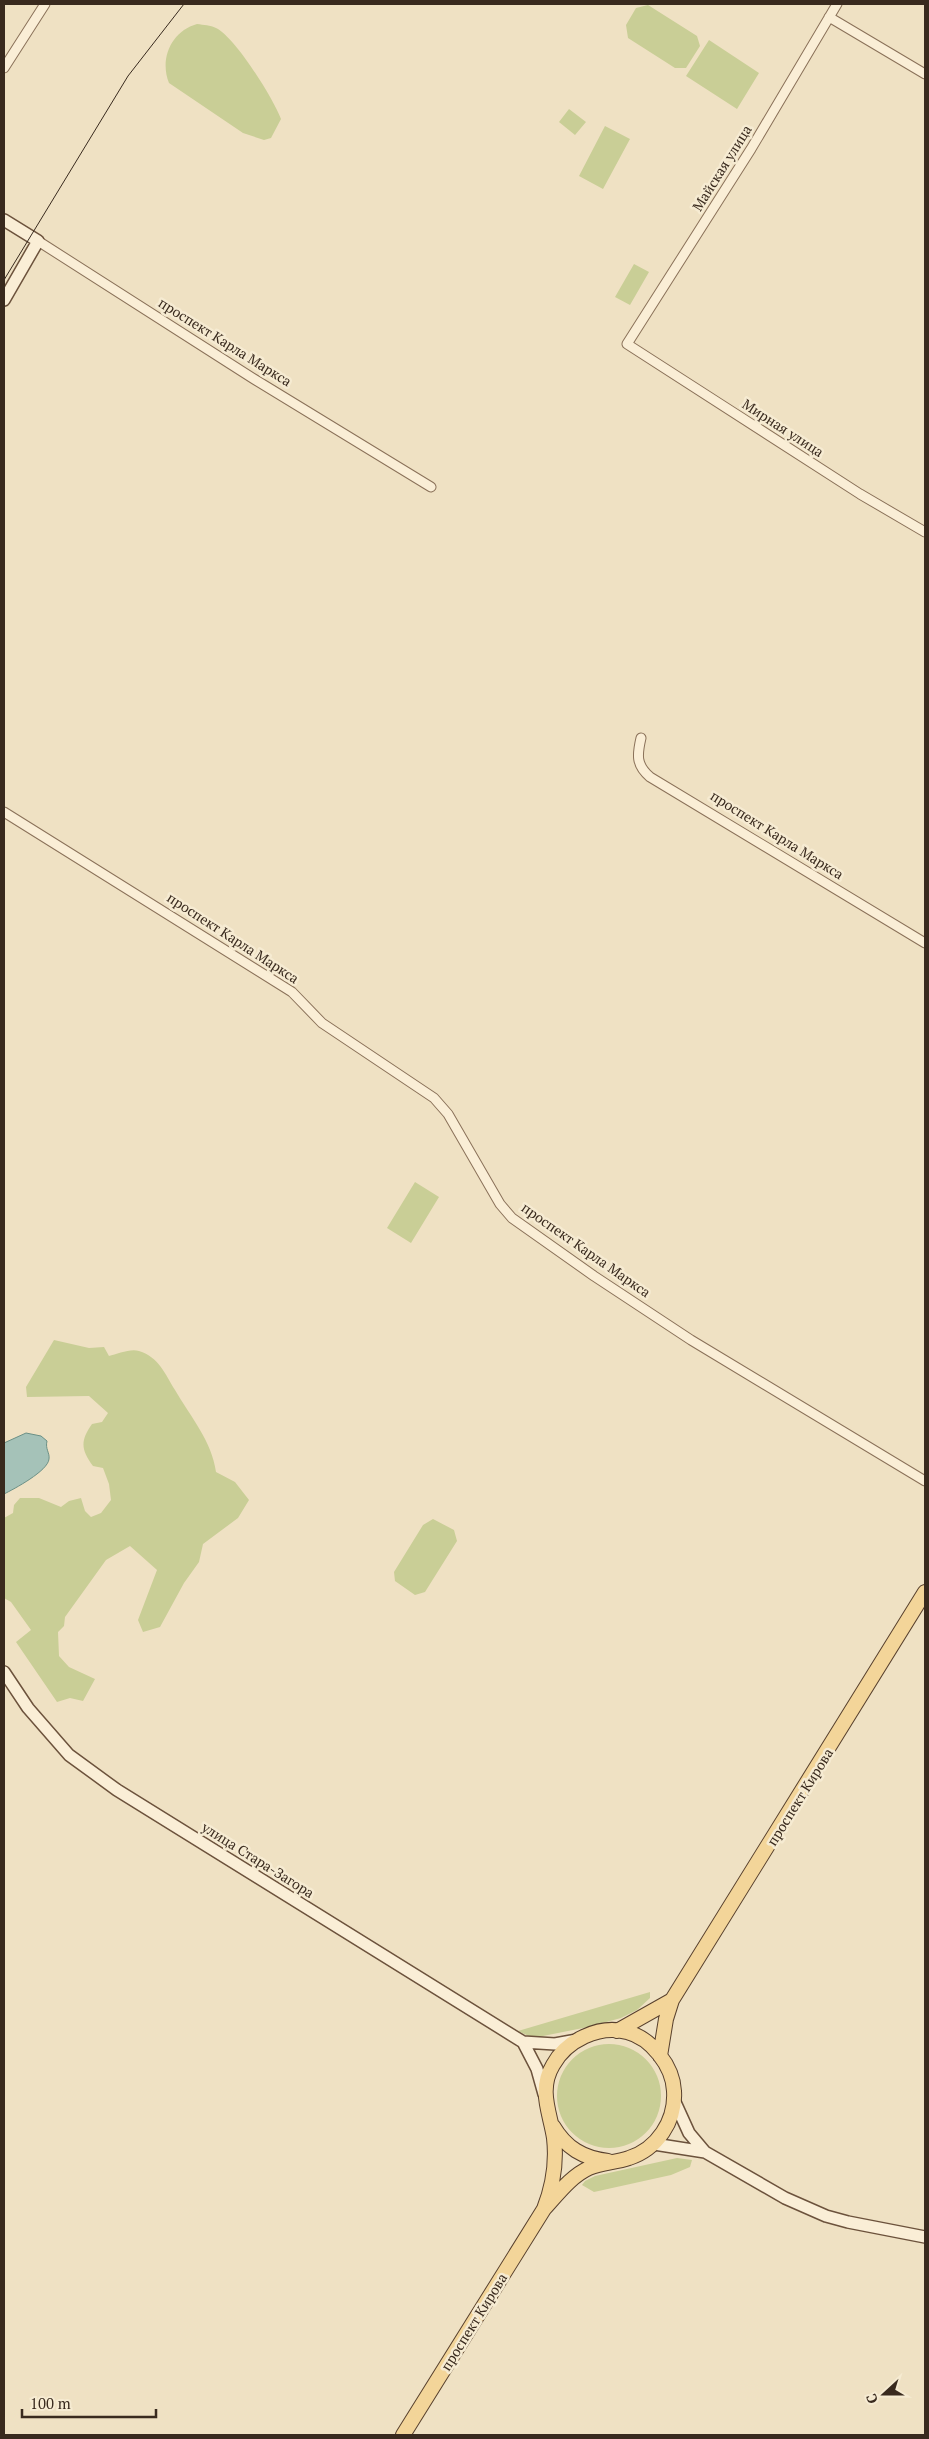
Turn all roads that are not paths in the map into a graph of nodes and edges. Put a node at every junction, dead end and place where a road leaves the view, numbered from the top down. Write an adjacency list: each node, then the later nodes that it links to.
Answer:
1 (45, 4): 4 (street)
2 (837, 4): 3 (street, Майская улица)
3 (829, 16): 5 (street); 9 (street, Майская улица)
4 (4, 68)
5 (925, 74)
6 (4, 220): 7 (main road, проспект Карла Маркса)
7 (38, 241): 8 (main road); 10 (street, проспект Карла Маркса)
8 (4, 300)
9 (627, 344): 11 (street, Мирная улица)
10 (431, 487)
11 (925, 532)
12 (641, 738): 14 (street, проспект Карла Маркса)
13 (4, 812): 15 (street, проспект Карла Маркса)
14 (925, 943)
15 (925, 1481)
16 (925, 1592): 18 (main road, проспект Кирова)
17 (4, 1672): 21 (main road, улица Стара-Загора)
18 (672, 2000): 19 (main road); 22 (main road)
19 (617, 2031): 20 (main road); 22 (main road)
20 (576, 2040): 21 (main road); 23 (main road)
21 (523, 2042): 23 (main road)
22 (660, 2056): 24 (main road)
23 (544, 2094): 25 (main road)
24 (674, 2100): 26 (main road); 27 (main road)
25 (549, 2119): 28 (main road); 29 (main road)
26 (654, 2144): 27 (main road); 28 (main road)
27 (705, 2152): 30 (main road)
28 (608, 2161): 29 (main road)
29 (544, 2209): 31 (main road, проспект Кирова)
30 (925, 2238)
31 (403, 2435)

